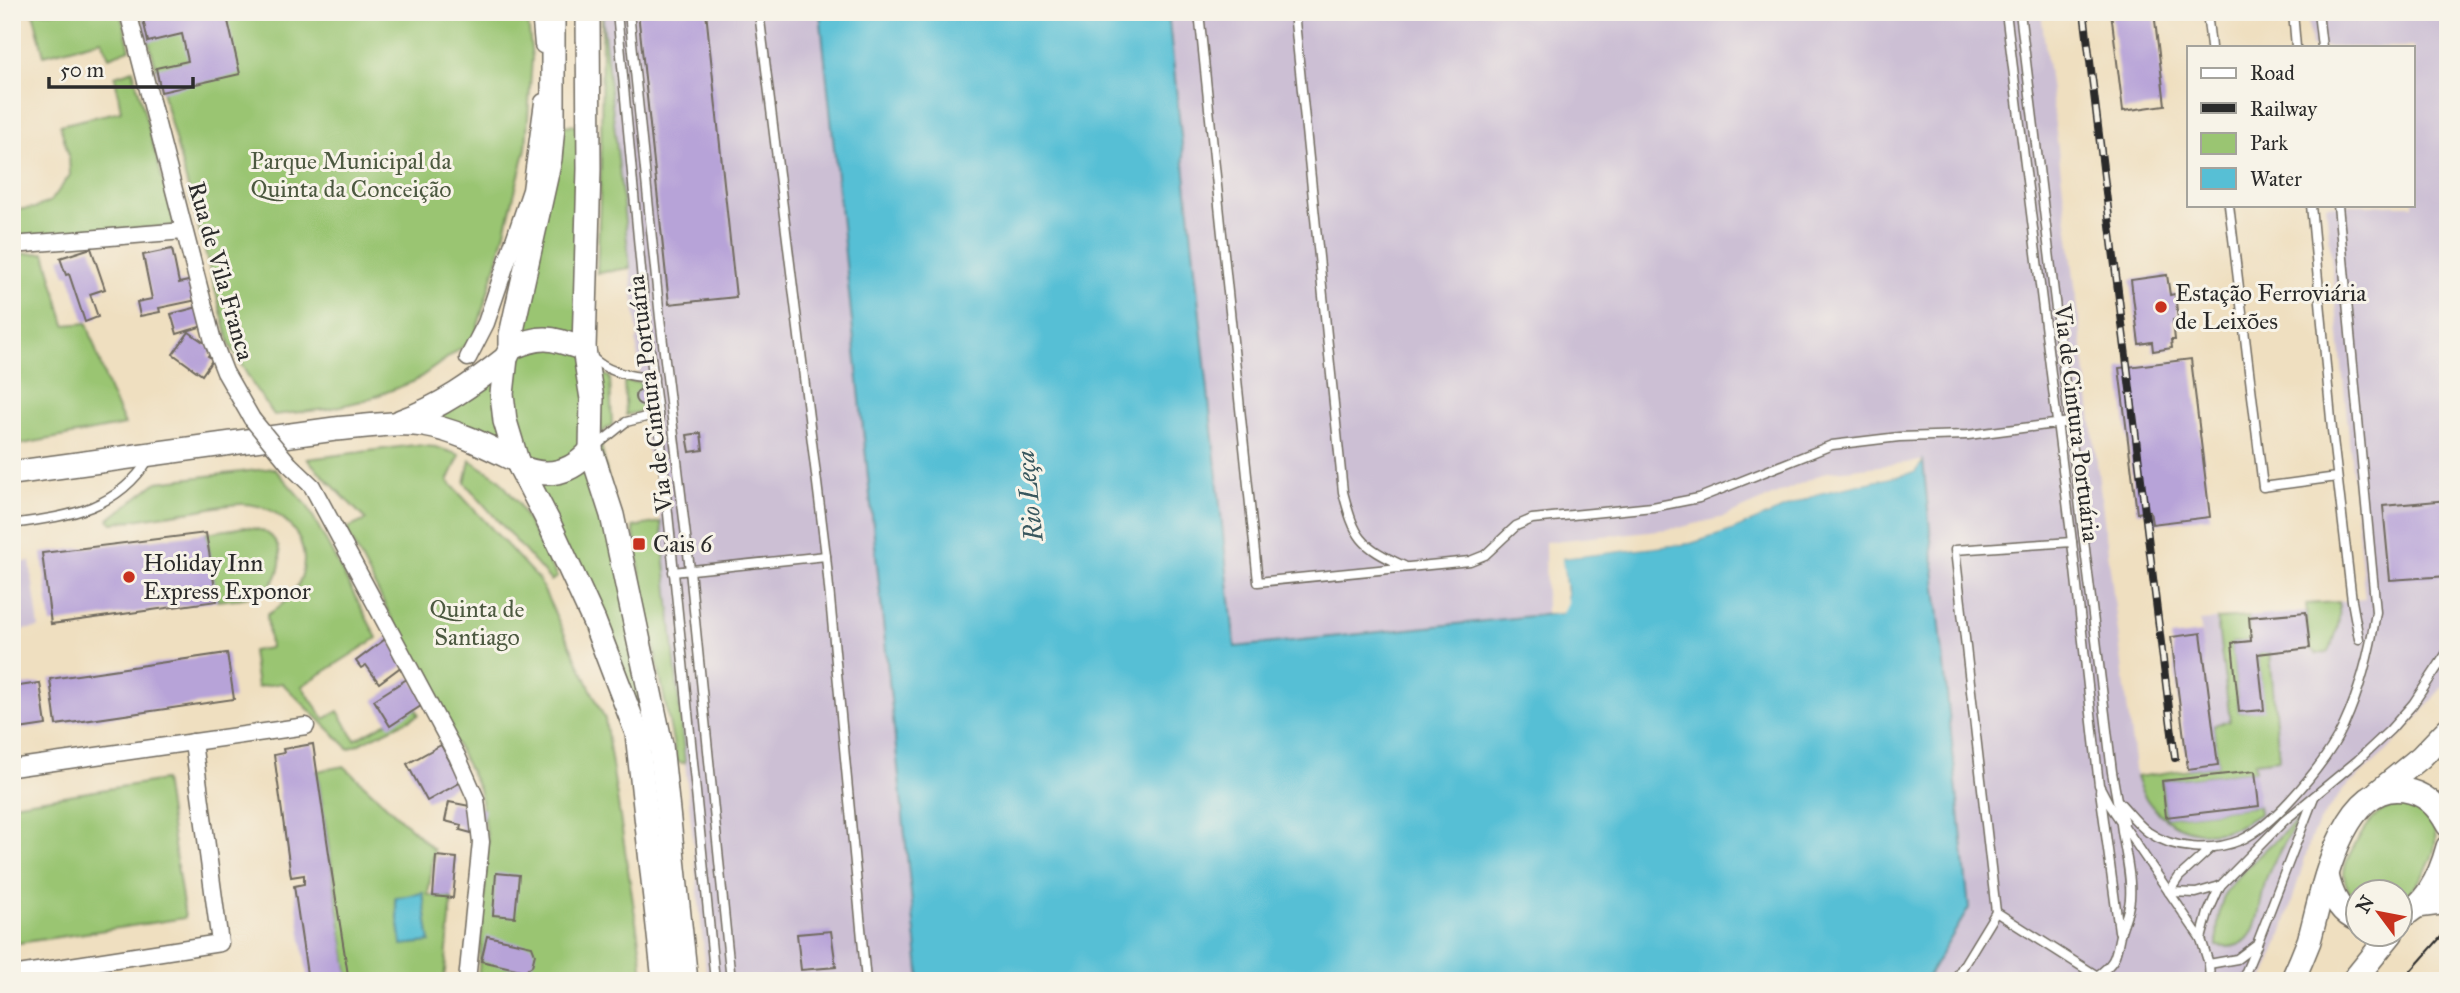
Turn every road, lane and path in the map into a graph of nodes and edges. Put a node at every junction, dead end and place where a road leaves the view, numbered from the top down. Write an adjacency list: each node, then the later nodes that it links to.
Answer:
1 (128, 12): 21 (street, Rua de Vila Franca)
2 (540, 12): 25 (street)
3 (553, 12): 24 (main road)
4 (588, 12): 23 (main road)
5 (617, 12): 26 (lane, Via de Cintura Portuária)
6 (629, 12): 40 (lane, Via de Cintura Portuária)
7 (759, 12): 38 (lane)
8 (1199, 12): 39 (lane)
9 (1294, 12): 39 (lane)
10 (2006, 12): 29 (lane, Via de Cintura Portuária)
11 (2020, 12): 28 (lane, Via de Cintura Portuária)
12 (2207, 12): 15 (lane)
13 (2293, 12): 16 (lane)
14 (2318, 12): 17 (lane)
15 (2211, 46)
16 (2296, 46)
17 (2322, 46)
18 (2229, 206): 35 (lane)
19 (2311, 206): 35 (lane)
20 (2338, 206): 57 (lane)
21 (184, 231): 22 (street); 73 (street, Rua de Vila Franca, bridge)
22 (12, 245)
23 (584, 349): 24 (main road); 26 (lane); 31 (main road)
24 (508, 353): 30 (main road); 33 (main road)
25 (468, 358)
26 (654, 378): 27 (lane, Via de Cintura Portuária)
27 (658, 414): 31 (lane); 41 (lane, Via de Cintura Portuária)
28 (2070, 422): 29 (lane); 51 (lane, Via de Cintura Portuária)
29 (2057, 424): 37 (lane, Via de Cintura Portuária); 39 (lane)
30 (388, 426): 32 (main road); 33 (main road)
31 (591, 450): 33 (main road); 75 (main road)
32 (152, 454): 34 (main road); 36 (lane)
33 (519, 464): 74 (main road)
34 (12, 473)
35 (2337, 477): 42 (lane)
36 (12, 524)
37 (2072, 542): 48 (lane, Via de Cintura Portuária); 64 (lane)
38 (826, 556): 40 (lane); 78 (lane)
39 (1407, 567)
40 (690, 570): 41 (lane); 77 (lane, Via de Cintura Portuária)
41 (673, 572): 76 (lane, Via de Cintura Portuária)
42 (2359, 639)
43 (2448, 651): 49 (lane)
44 (306, 726): 46 (street)
45 (2448, 729): 50 (main road)
46 (193, 742): 47 (street); 71 (street)
47 (12, 768)
48 (2099, 785): 52 (lane, Via de Cintura Portuária); 66 (lane)
49 (2315, 797): 59 (lane); 68 (lane)
50 (2371, 798): 53 (main road); 58 (main road)
51 (2117, 800): 52 (lane); 54 (lane, Via de Cintura Portuária); 57 (lane)
52 (2120, 821): 54 (lane, Via de Cintura Portuária); 66 (lane)
53 (2448, 824)
54 (2128, 831): 60 (lane, Via de Cintura Portuária)
55 (2448, 835): 56 (main road)
56 (2448, 845): 62 (main road)
57 (2211, 848): 60 (lane)
58 (2327, 875): 63 (main road); 82 (main road)
59 (2220, 886): 60 (lane); 67 (lane)
60 (2169, 892): 67 (lane, Via de Cintura Portuária)
61 (2448, 902): 65 (main road)
62 (2414, 904)
63 (2344, 910)
64 (1996, 912): 72 (lane); 79 (lane)
65 (2414, 913)
66 (2120, 935): 72 (lane)
67 (2201, 939): 70 (lane, Via de Cintura Portuária)
68 (2257, 944): 70 (lane); 81 (lane)
69 (2379, 948): 83 (main road)
70 (2209, 964): 80 (lane, Via de Cintura Portuária)
71 (12, 975)
72 (2098, 978)
73 (467, 981)
74 (664, 981)
75 (686, 981)
76 (715, 981)
77 (731, 981)
78 (866, 981)
79 (1954, 981)
80 (2210, 981)
81 (2242, 981)
82 (2292, 981)
83 (2353, 981)

